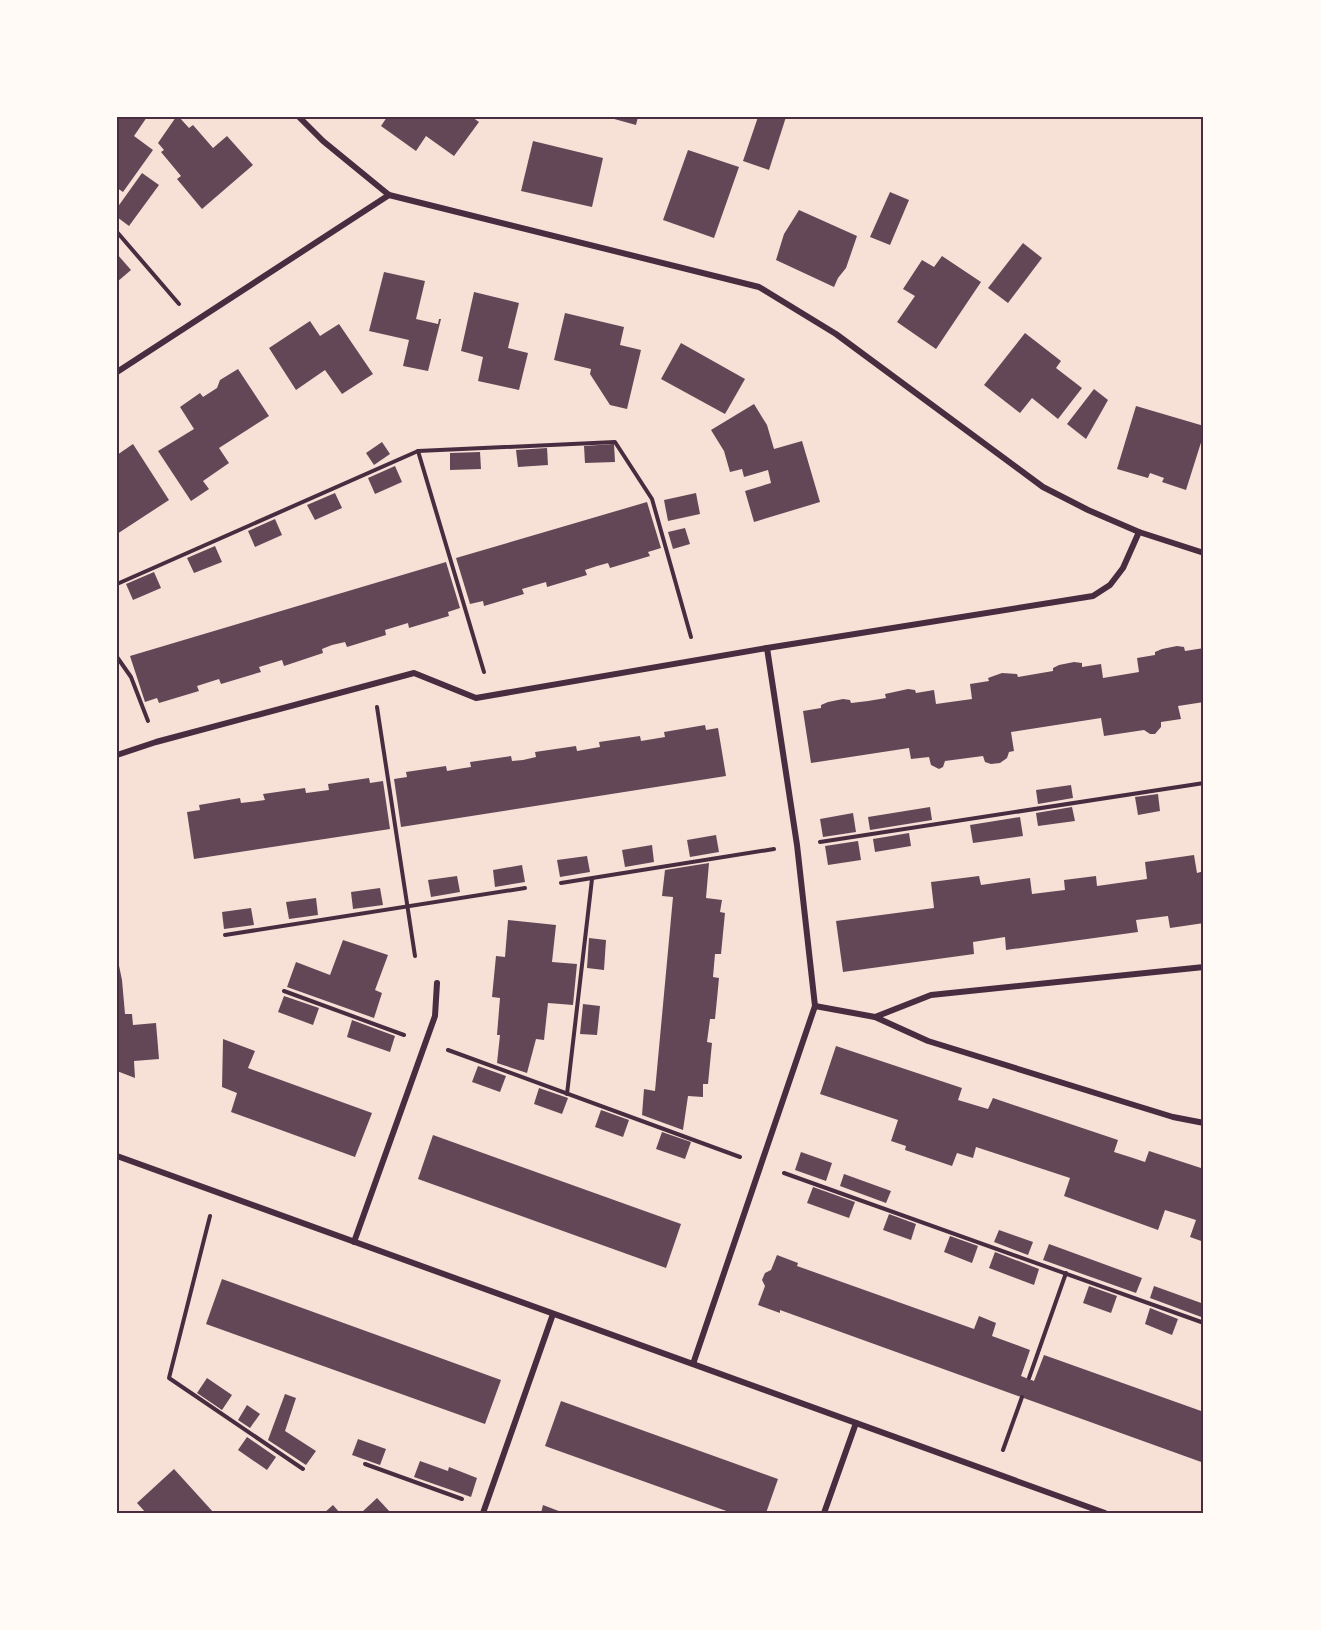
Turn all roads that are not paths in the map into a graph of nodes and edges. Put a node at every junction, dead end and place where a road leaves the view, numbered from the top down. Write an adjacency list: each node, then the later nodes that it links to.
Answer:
1 (299, 117): 2 (street)
2 (389, 195): 3 (street); 4 (street)
3 (117, 372)
4 (1139, 532): 5 (street); 6 (street)
5 (1204, 553)
6 (767, 648): 7 (street); 10 (street)
7 (117, 755)
8 (1204, 967): 11 (street)
9 (437, 983): 14 (street)
10 (815, 1006): 11 (street); 16 (street)
11 (875, 1017): 12 (street)
12 (1204, 1123)
13 (117, 1156): 14 (street)
14 (354, 1242): 15 (street)
15 (553, 1314): 16 (street); 18 (street)
16 (693, 1364): 17 (street)
17 (856, 1423): 19 (street); 20 (street)
18 (484, 1510)
19 (824, 1513)
20 (1105, 1513)

